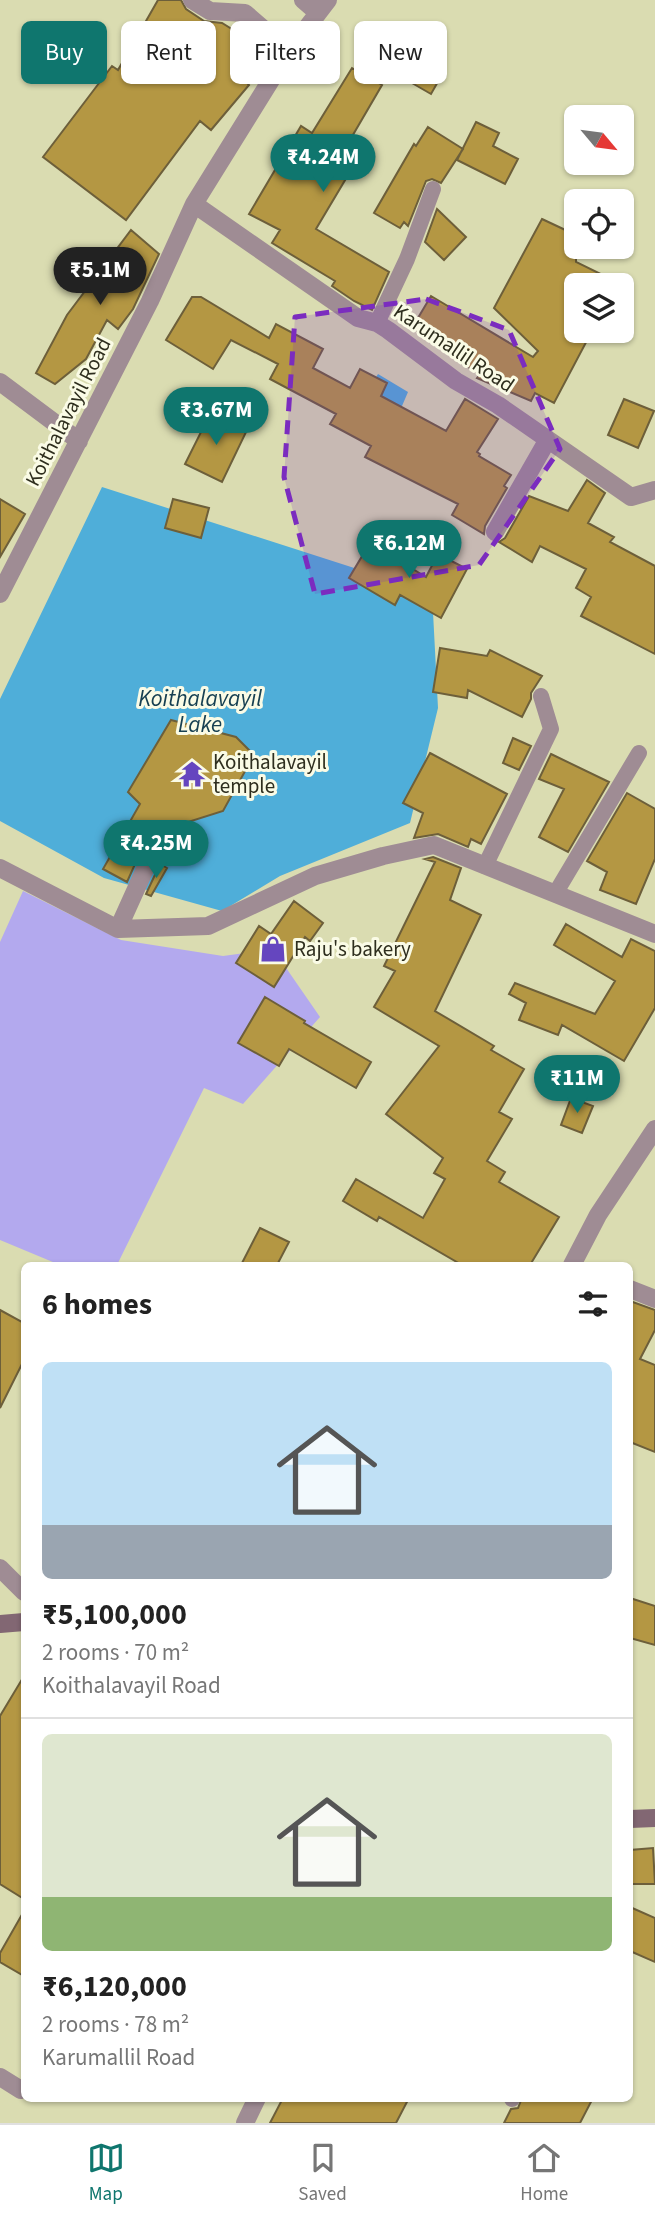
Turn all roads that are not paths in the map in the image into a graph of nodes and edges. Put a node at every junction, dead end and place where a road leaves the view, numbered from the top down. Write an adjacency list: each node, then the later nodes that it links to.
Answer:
1 (192, 0): 4 (street)
2 (303, 0): 3 (street)
3 (323, 6): 5 (street, Koithalavayil Road)
4 (253, 21)
5 (312, 21)
6 (269, 84): 8 (street, Koithalavayil Road)
7 (433, 189): 9 (lane)
8 (194, 204): 9 (street, Karumallil Road); 12 (street, Koithalavayil Road)
9 (377, 323): 11 (street, Karumallil Road)
10 (0, 382): 12 (street)
11 (547, 441): 13 (street, Karumallil Road); 14 (street)
12 (79, 442): 15 (street, Koithalavayil Road)
13 (655, 490)
14 (495, 532)
15 (0, 594)
16 (541, 696): 19 (lane)
17 (639, 753): 21 (lane)
18 (159, 838): 22 (street)
19 (485, 866): 21 (street); 22 (street)
20 (0, 868): 22 (street)
21 (555, 894): 23 (street)
22 (118, 929)
23 (655, 934)
24 (655, 1129): 25 (street)
25 (574, 1262)
26 (633, 1290): 27 (street)
27 (655, 1299)
28 (0, 1568): 29 (street)
29 (21, 1589)
30 (21, 1622): 31 (street)
31 (0, 1624)
32 (655, 1818): 33 (street)
33 (633, 1819)
34 (0, 2077): 35 (street)
35 (21, 2090)
36 (255, 2102): 37 (street)
37 (245, 2123)

